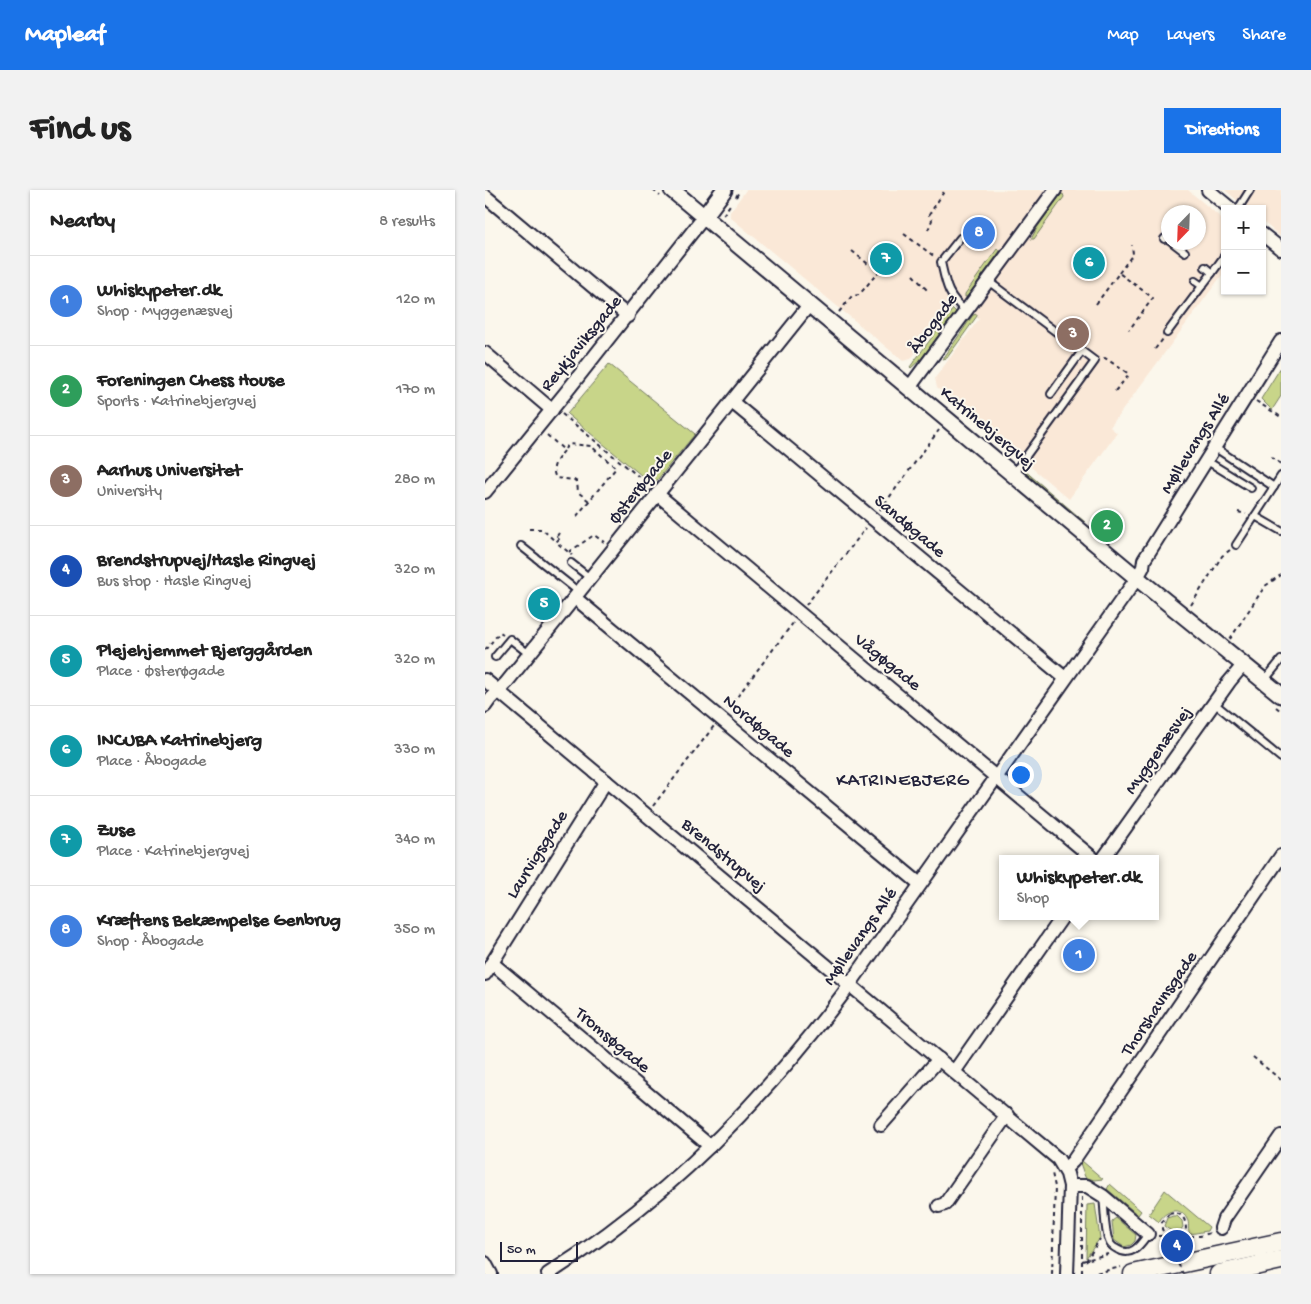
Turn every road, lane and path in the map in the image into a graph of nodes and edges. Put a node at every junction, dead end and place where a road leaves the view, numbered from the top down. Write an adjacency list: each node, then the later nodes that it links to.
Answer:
1 (671, 190): 11 (street, Katrinebjergvej)
2 (724, 190): 11 (street)
3 (740, 190): 11 (path)
4 (945, 190): 12 (path)
5 (1055, 190): 27 (street, Åbogade)
6 (1208, 190): 9 (street)
7 (1250, 190): 10 (lane)
8 (485, 196): 35 (street)
9 (1226, 205)
10 (1241, 205)
11 (710, 221): 31 (street, Katrinebjergvej); 35 (street, Reykjaviksgade)
12 (928, 230)
13 (904, 234): 22 (path)
14 (1266, 237): 17 (street)
15 (960, 238): 22 (lane)
16 (1132, 245): 24 (path)
17 (1281, 249)
18 (1182, 250): 20 (lane)
19 (852, 251): 34 (path)
20 (1185, 252)
21 (1221, 261): 25 (lane)
22 (941, 262): 33 (lane)
23 (1205, 267): 25 (lane)
24 (1119, 273): 32 (path); 36 (path)
25 (1212, 273): 29 (lane)
26 (913, 275): 30 (path)
27 (988, 281): 33 (street, Åbogade); 40 (lane)
28 (1195, 281): 29 (lane)
29 (1202, 286): 37 (lane)
30 (927, 290)
31 (809, 304): 44 (street, Katrinebjergvej); 48 (street, Østerøgade)
32 (1096, 304)
33 (966, 311): 44 (street, Åbogade)
34 (838, 314)
35 (628, 316): 49 (street, Reykjaviksgade)
36 (1129, 330)
37 (1167, 333): 39 (path)
38 (1281, 342): 75 (street, Møllevangs Allé)
39 (1155, 349)
40 (1082, 351): 46 (lane); 57 (lane)
41 (485, 353): 49 (street)
42 (1281, 355): 47 (street, Møllevangs Allé)
43 (1105, 358): 45 (path)
44 (909, 388): 57 (street, Katrinebjergvej)
45 (1115, 391)
46 (1051, 394)
47 (1254, 399): 50 (path); 53 (street, Møllevangs Allé)
48 (731, 402): 62 (street, Østerøgade); 87 (street, Sandøgade)
49 (553, 409): 51 (street, Reykjaviksgade); 62 (path)
50 (1281, 417)
51 (537, 427): 52 (path); 61 (street, Reykjaviksgade)
52 (564, 450): 63 (path); 63 (path)
53 (1220, 451): 55 (street, Møllevangs Allé); 59 (lane)
54 (1271, 457): 56 (path)
55 (1212, 464): 60 (lane); 75 (street, Møllevangs Allé)
56 (1281, 464)
57 (1013, 475): 75 (street, Katrinebjergvej)
58 (1281, 476): 59 (lane)
59 (1274, 486): 64 (lane)
60 (1251, 488)
61 (485, 492)
62 (658, 494): 77 (street, Østerøgade); 95 (street, Vågøgade)
63 (589, 500): 65 (path)
64 (1255, 516): 67 (lane); 71 (lane)
65 (576, 517)
66 (529, 529): 70 (path)
67 (1281, 531)
68 (559, 533): 70 (path)
69 (594, 535): 73 (path)
70 (556, 542): 73 (path)
71 (1236, 545): 79 (path)
72 (521, 546): 78 (lane)
73 (569, 552): 74 (path)
74 (571, 563): 77 (lane)
75 (1140, 572): 86 (street, Katrinebjergvej); 87 (street, Møllevangs Allé)
76 (1281, 575): 81 (path)
77 (590, 578): 78 (street, Østerøgade)
78 (577, 594): 83 (street, Østerøgade); 100 (street, Nordøgade)
79 (1191, 606)
80 (510, 639): 82 (path); 83 (lane); 84 (lane)
81 (1230, 639)
82 (485, 650)
83 (529, 654): 90 (street, Østerøgade)
84 (495, 657)
85 (1281, 660): 89 (lane)
86 (1236, 673): 89 (street, Katrinebjergvej); 92 (street, Myggenæsvej)
87 (1065, 678): 95 (street, Møllevangs Allé)
88 (485, 680): 90 (street, Brendstrupvej)
89 (1264, 681): 91 (street, Katrinebjergvej)
90 (498, 691): 93 (street, Østerøgade); 96 (street, Brendstrupvej)
91 (1281, 695)
92 (1214, 703): 94 (lane); 98 (street, Myggenæsvej)
93 (485, 706)
94 (1281, 758)
95 (996, 776): 97 (street, Vågøgade); 100 (street, Møllevangs Allé)
96 (606, 781): 102 (street, Laurvigsgade); 103 (street, Brendstrupvej)
97 (1089, 855)
98 (1106, 855)
99 (1281, 856): 113 (street, Thorshavnsgade)
100 (920, 884): 103 (street, Møllevangs Allé)
101 (1060, 920): 106 (street)
102 (488, 968): 111 (street, Tromsøgade)
103 (849, 984): 105 (street, Brendstrupvej); 111 (street, Møllevangs Allé)
104 (1253, 1057): 107 (path)
105 (939, 1059): 106 (street, Brendstrupvej); 109 (street)
106 (954, 1072): 108 (street, Brendstrupvej)
107 (1281, 1080)
108 (1007, 1115): 113 (street, Brendstrupvej); 116 (street)
109 (881, 1126)
110 (1280, 1139): 117 (street)
111 (710, 1146): 128 (street, Møllevangs Allé)
112 (1049, 1168): 129 (path)
113 (1065, 1169): 114 (street, Brendstrupvej)
114 (1071, 1186): 115 (street); 130 (street, Brendstrupvej)
115 (1103, 1196): 118 (street); 119 (lane)
116 (939, 1206)
117 (1216, 1230): 120 (path)
118 (1148, 1234): 120 (path); 122 (lane)
119 (1108, 1236): 122 (lane); 124 (path)
120 (1185, 1236): 132 (path, bridge)
121 (1281, 1242): 131 (main road)
122 (1116, 1249): 124 (path)
123 (1281, 1260): 133 (main road)
124 (1086, 1261): 125 (path)
125 (1082, 1262)
126 (485, 1263): 127 (street)
127 (491, 1274)
128 (548, 1274)
129 (1052, 1274)
130 (1067, 1274)
131 (1133, 1274)
132 (1183, 1274)
133 (1219, 1274)

